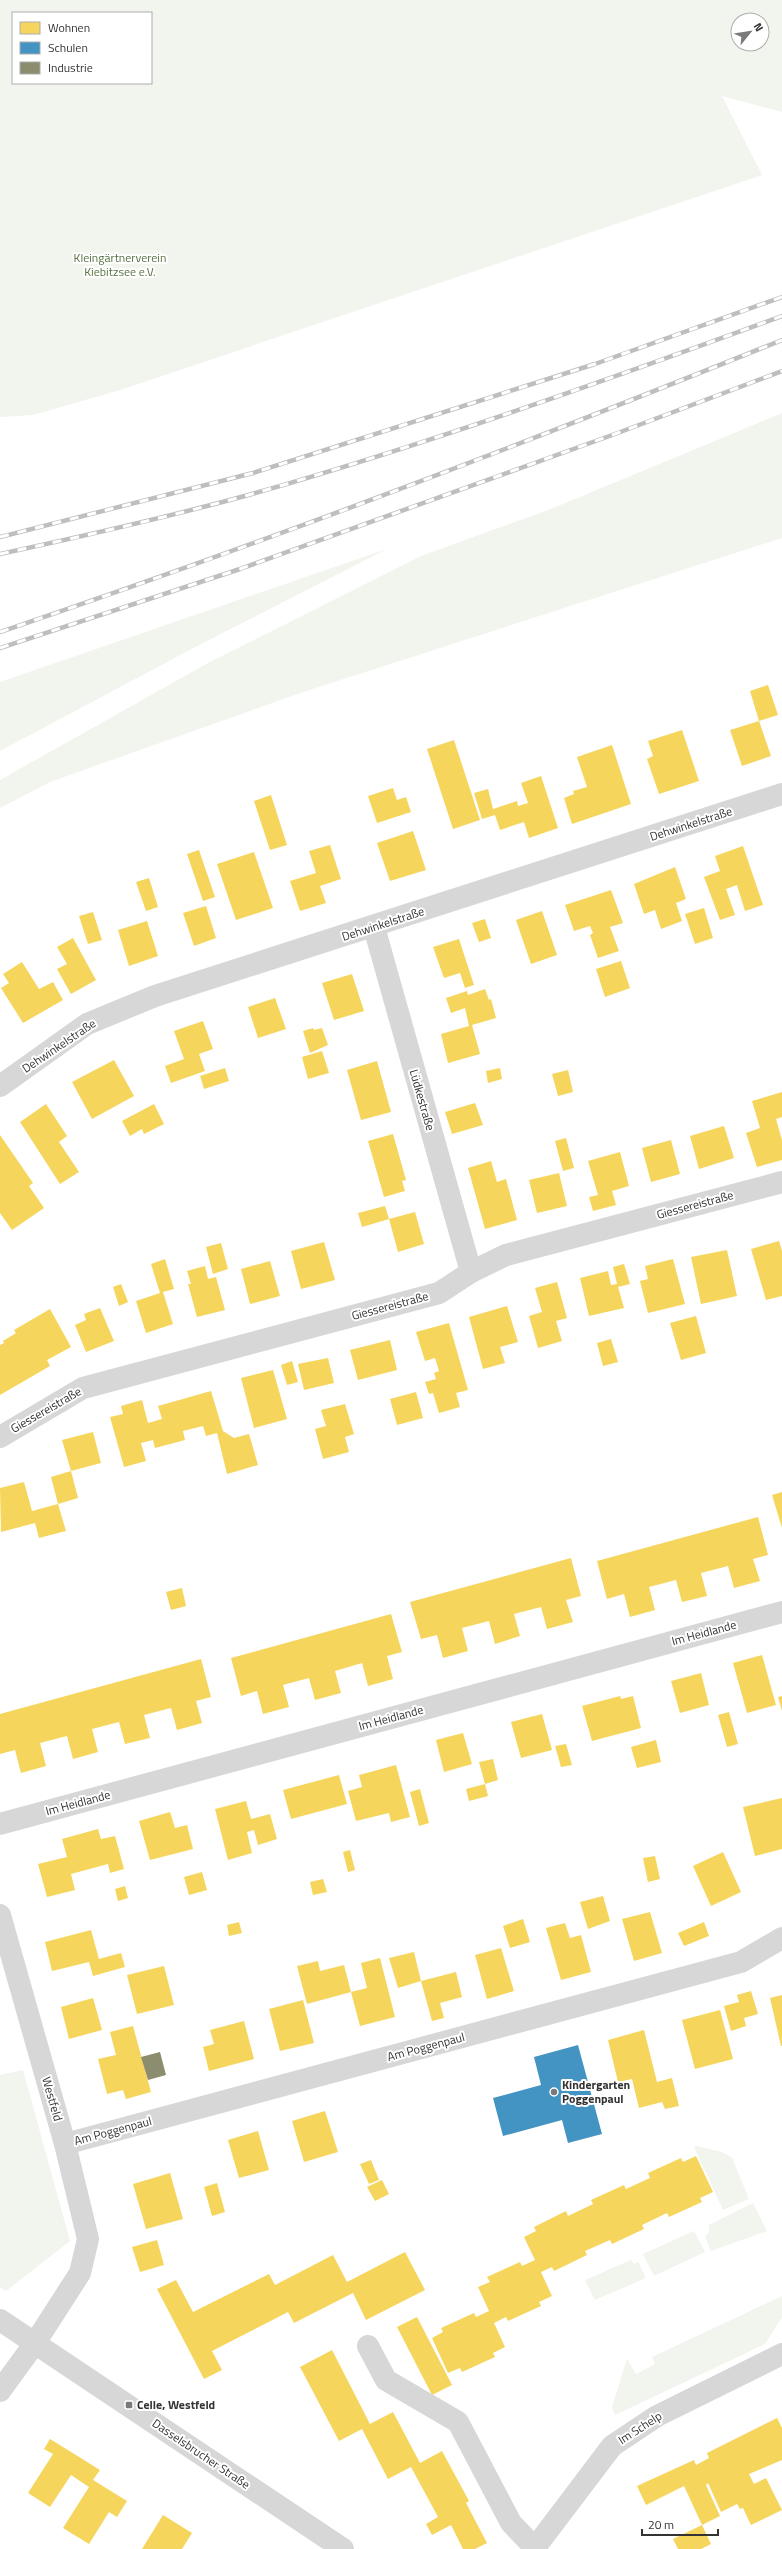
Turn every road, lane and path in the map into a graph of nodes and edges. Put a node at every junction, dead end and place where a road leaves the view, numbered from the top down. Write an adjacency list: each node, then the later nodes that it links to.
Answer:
1 (782, 794): 2 (street, Dehwinkelstraße)
2 (374, 927): 3 (street, Dehwinkelstraße); 5 (street, Lüdkestraße)
3 (0, 1086)
4 (782, 1182): 5 (street, Giessereistraße)
5 (471, 1272): 6 (street, Giessereistraße)
6 (0, 1437)
7 (782, 1612): 8 (street, Im Heidlande)
8 (0, 1824)
9 (0, 1915): 11 (street, Westfeld)
10 (782, 1938): 11 (street, Am Poggenpaul)
11 (65, 2144): 13 (street, Westfeld)
12 (0, 2320): 13 (street, Dasselsbrucher Straße)
13 (35, 2343): 16 (street, Westfeld); 18 (street, Dasselsbrucher Straße)
14 (368, 2346): 17 (street, Im Schelp)
15 (782, 2354): 17 (street, Im Schelp)
16 (0, 2391)
17 (534, 2548)
18 (343, 2549)

